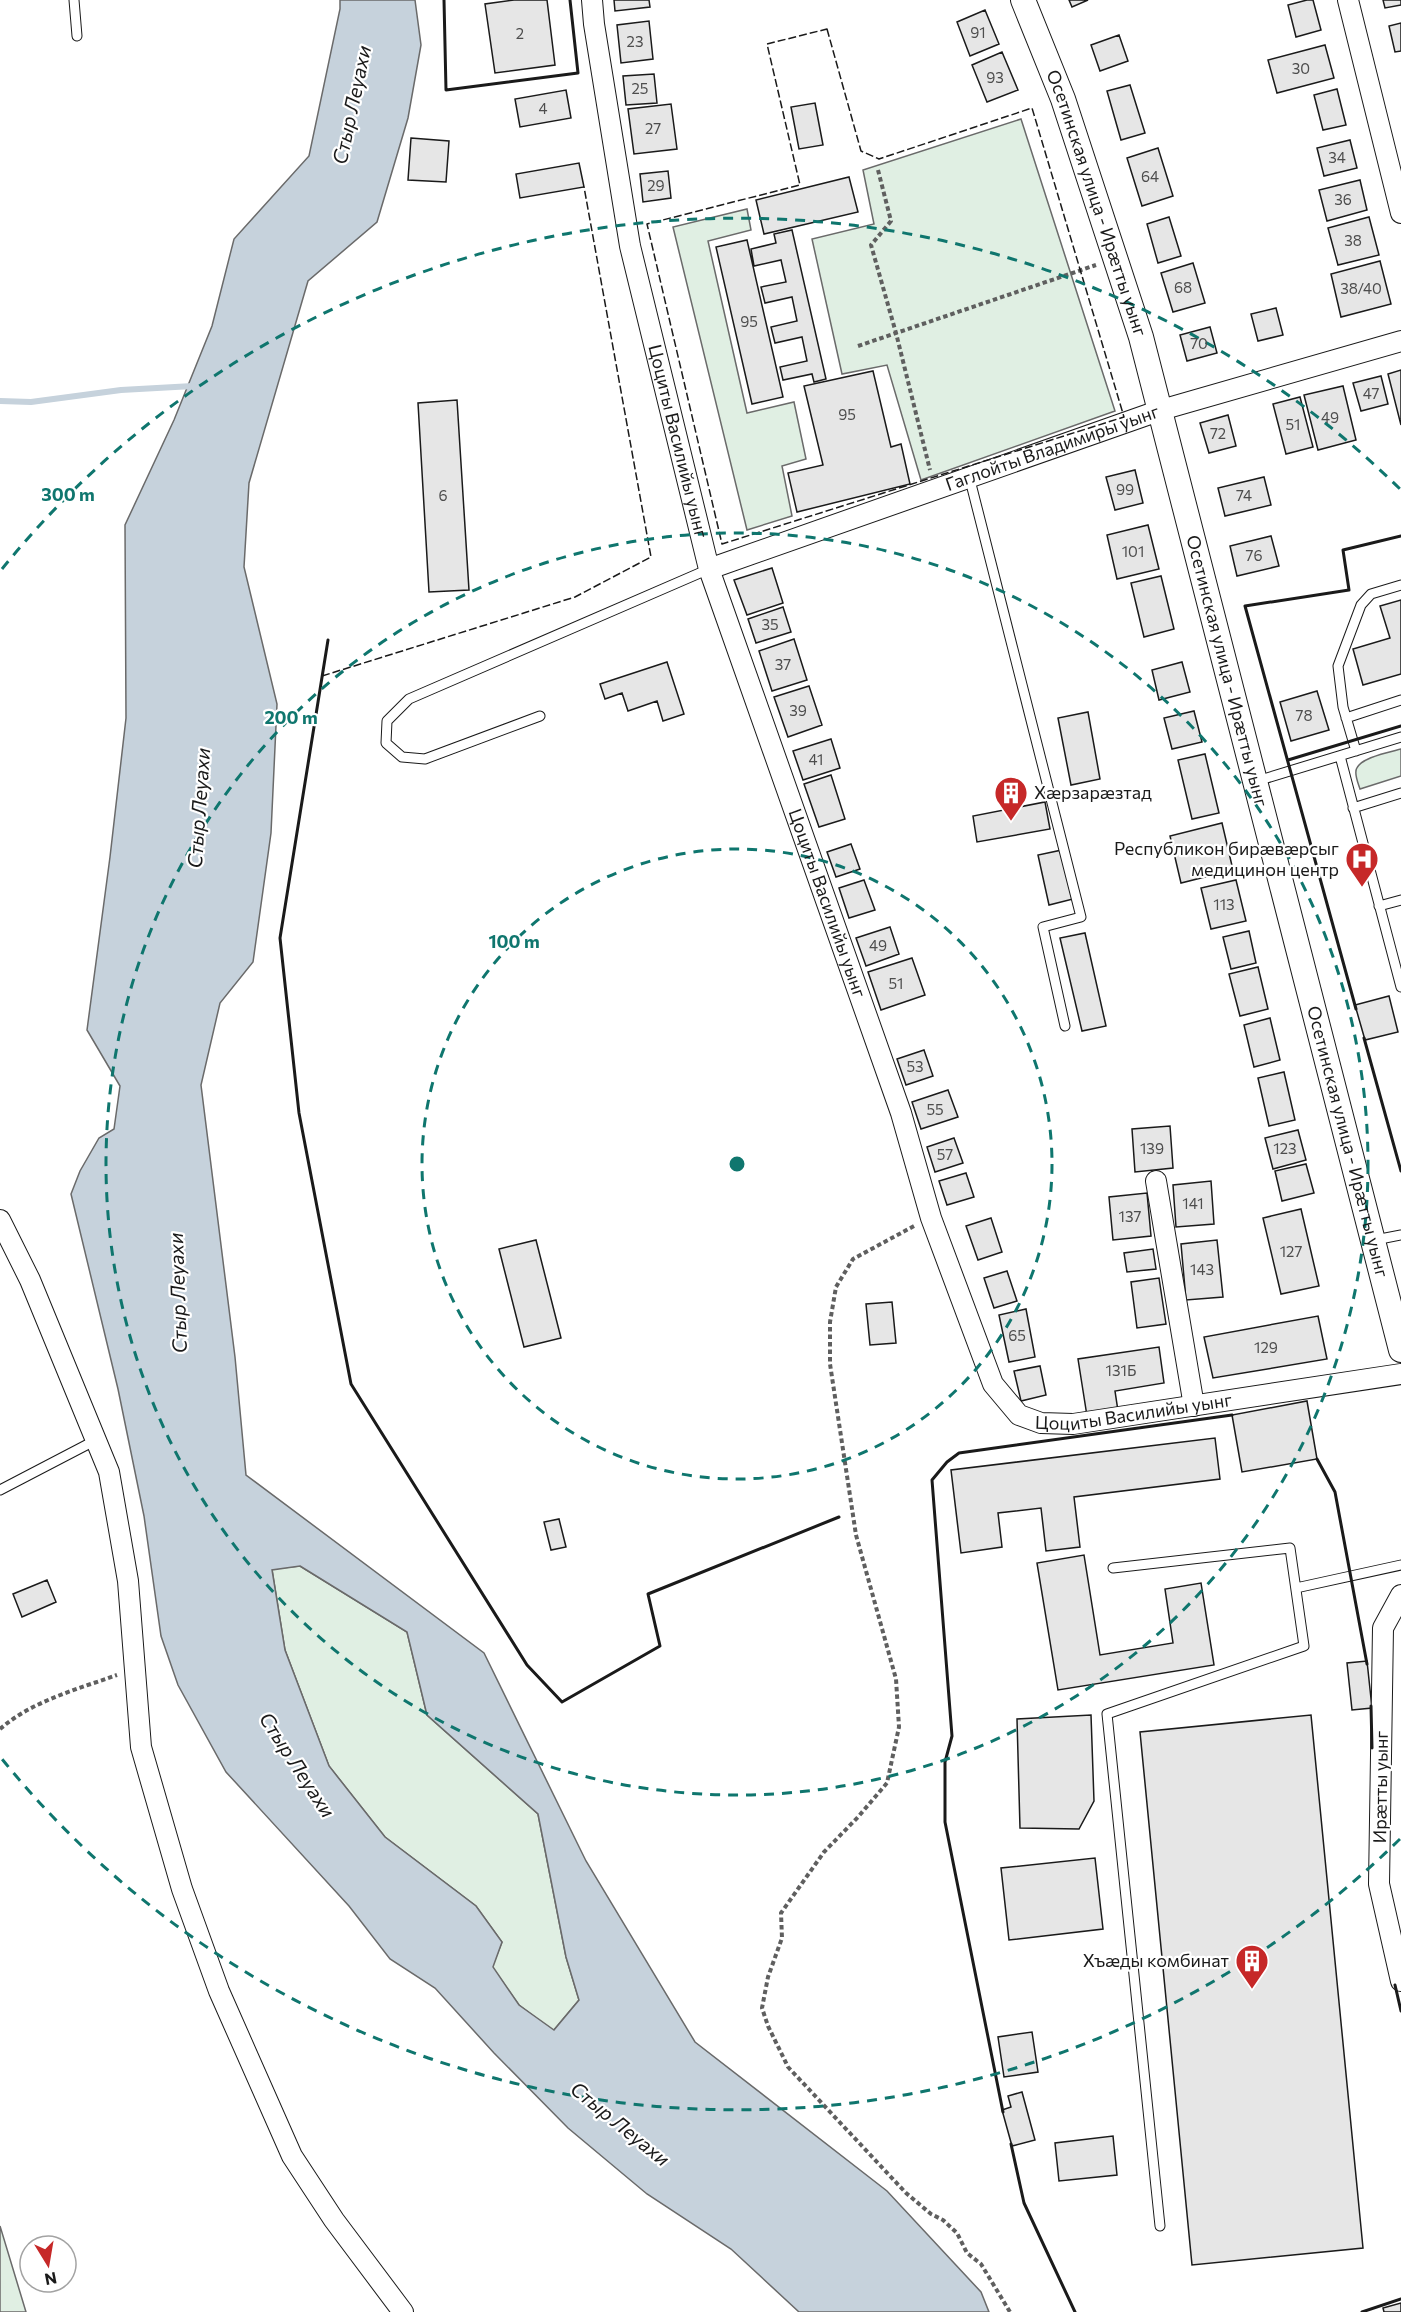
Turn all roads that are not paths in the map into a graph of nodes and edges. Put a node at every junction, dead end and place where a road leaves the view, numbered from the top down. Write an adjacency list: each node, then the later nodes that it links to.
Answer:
1 (74, 0): 5 (lane)
2 (592, 0): 10 (street, Цоциты Василийы уынг)
3 (1023, 0): 8 (street, Осетинская улица - Ирæтты уынг)
4 (1348, 0): 6 (street)
5 (78, 36)
6 (1401, 213)
7 (1401, 341): 8 (street, Гаглойты Владимиры уынг)
8 (1161, 410): 9 (street, Гаглойты Владимиры уынг); 18 (street, Осетинская улица - Ирæтты уынг)
9 (969, 476): 10 (street, Гаглойты Владимиры уынг); 24 (lane)
10 (710, 569): 13 (lane); 31 (street, Цоциты Василийы уынг)
11 (1401, 585): 14 (lane)
12 (1401, 700): 14 (lane)
13 (540, 716)
14 (1346, 718): 16 (lane)
15 (1401, 737): 16 (lane)
16 (1356, 751): 17 (lane)
17 (1340, 756): 18 (lane); 20 (lane)
18 (1255, 782): 28 (street, Осетинская улица - Ирæтты уынг)
19 (1401, 793): 20 (lane)
20 (1353, 808): 22 (lane)
21 (1401, 900): 22 (lane)
22 (1379, 906): 23 (lane)
23 (1401, 985)
24 (1065, 1026)
25 (1156, 1180): 31 (street)
26 (0, 1220): 32 (street)
27 (1401, 1235): 28 (lane)
28 (1373, 1240): 29 (street, Осетинская улица - Ирæтты уынг)
29 (1401, 1350)
30 (1401, 1374): 31 (street, Цоциты Василийы уынг)
31 (1194, 1406)
32 (96, 1440): 33 (lane); 40 (street)
33 (0, 1490)
34 (1401, 1564): 36 (lane)
35 (1113, 1568): 36 (lane)
36 (1296, 1588): 39 (lane)
37 (1401, 1595): 38 (street, Ирæтты уынг)
38 (1401, 1981)
39 (1160, 2226)
40 (404, 2312)

